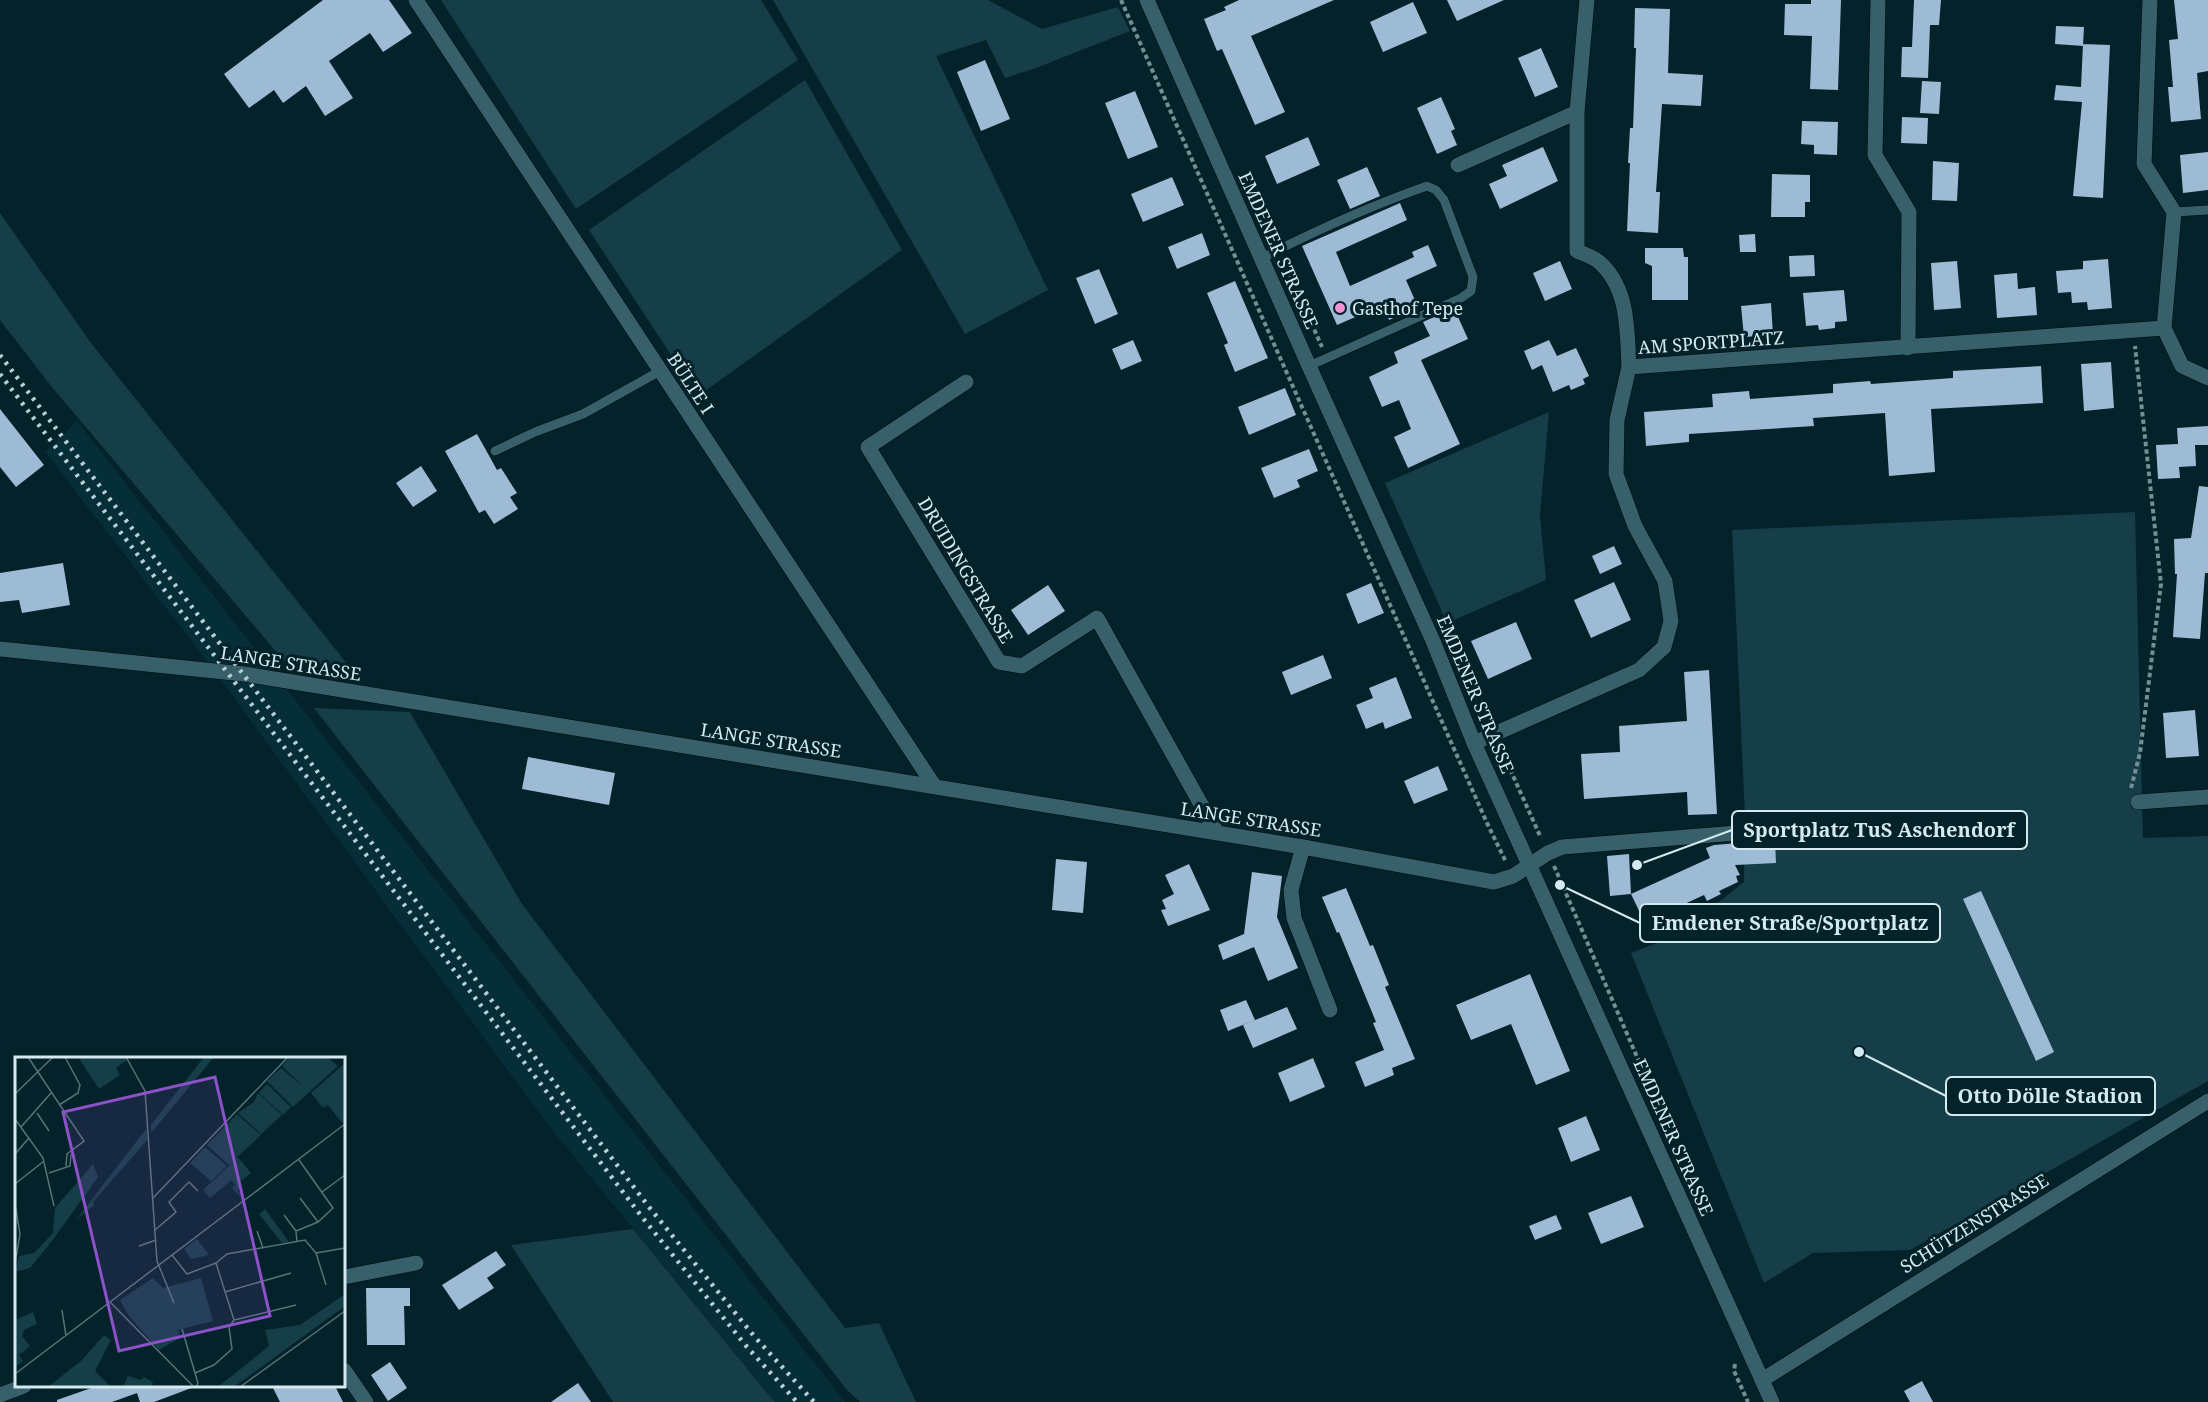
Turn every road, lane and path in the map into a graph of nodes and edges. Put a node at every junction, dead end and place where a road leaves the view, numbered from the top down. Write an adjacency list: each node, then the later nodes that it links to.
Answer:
1 (416, 0): 17 (street, BÜLTE I)
2 (1121, 0): 30 (path)
3 (1147, 0): 11 (street, EMDENER STRASSE)
4 (1587, 0): 7 (street)
5 (1878, 0): 14 (street)
6 (2150, 0): 10 (street)
7 (1577, 112): 8 (street); 16 (street)
8 (1458, 165)
9 (2208, 210): 10 (lane)
10 (2174, 212): 12 (street)
11 (1262, 258): 15 (street, EMDENER STRASSE); 15 (lane)
12 (2164, 328): 13 (street, AM SPORTPLATZ); 18 (street)
13 (2133, 330): 14 (street, AM SPORTPLATZ); 25 (path)
14 (1908, 348): 16 (street, AM SPORTPLATZ)
15 (1309, 366): 22 (street, EMDENER STRASSE)
16 (1629, 367): 22 (street, AM SPORTPLATZ)
17 (660, 371): 20 (lane); 23 (street, BÜLTE I)
18 (2208, 378)
19 (966, 382): 27 (street, DRUIDINGSTRASSE)
20 (495, 451)
21 (0, 649): 23 (street, LANGE STRASSE)
22 (1474, 742): 29 (street, EMDENER STRASSE)
23 (934, 787): 27 (street, LANGE STRASSE)
24 (2208, 797): 25 (street)
25 (2138, 802)
26 (1897, 820): 29 (street)
27 (1217, 833): 28 (street, LANGE STRASSE)
28 (1303, 847): 30 (street, LANGE STRASSE); 31 (street)
29 (1530, 866): 30 (street, LANGE STRASSE); 36 (street, EMDENER STRASSE)
30 (1514, 876)
31 (1330, 1010)
32 (2208, 1101): 36 (street, SCHÜTZENSTRASSE)
33 (416, 1263): 34 (street)
34 (345, 1277)
35 (345, 1371): 39 (street)
36 (1762, 1380): 40 (street, EMDENER STRASSE)
37 (21, 1387): 38 (street)
38 (0, 1395)
39 (366, 1402)
40 (1772, 1402)

